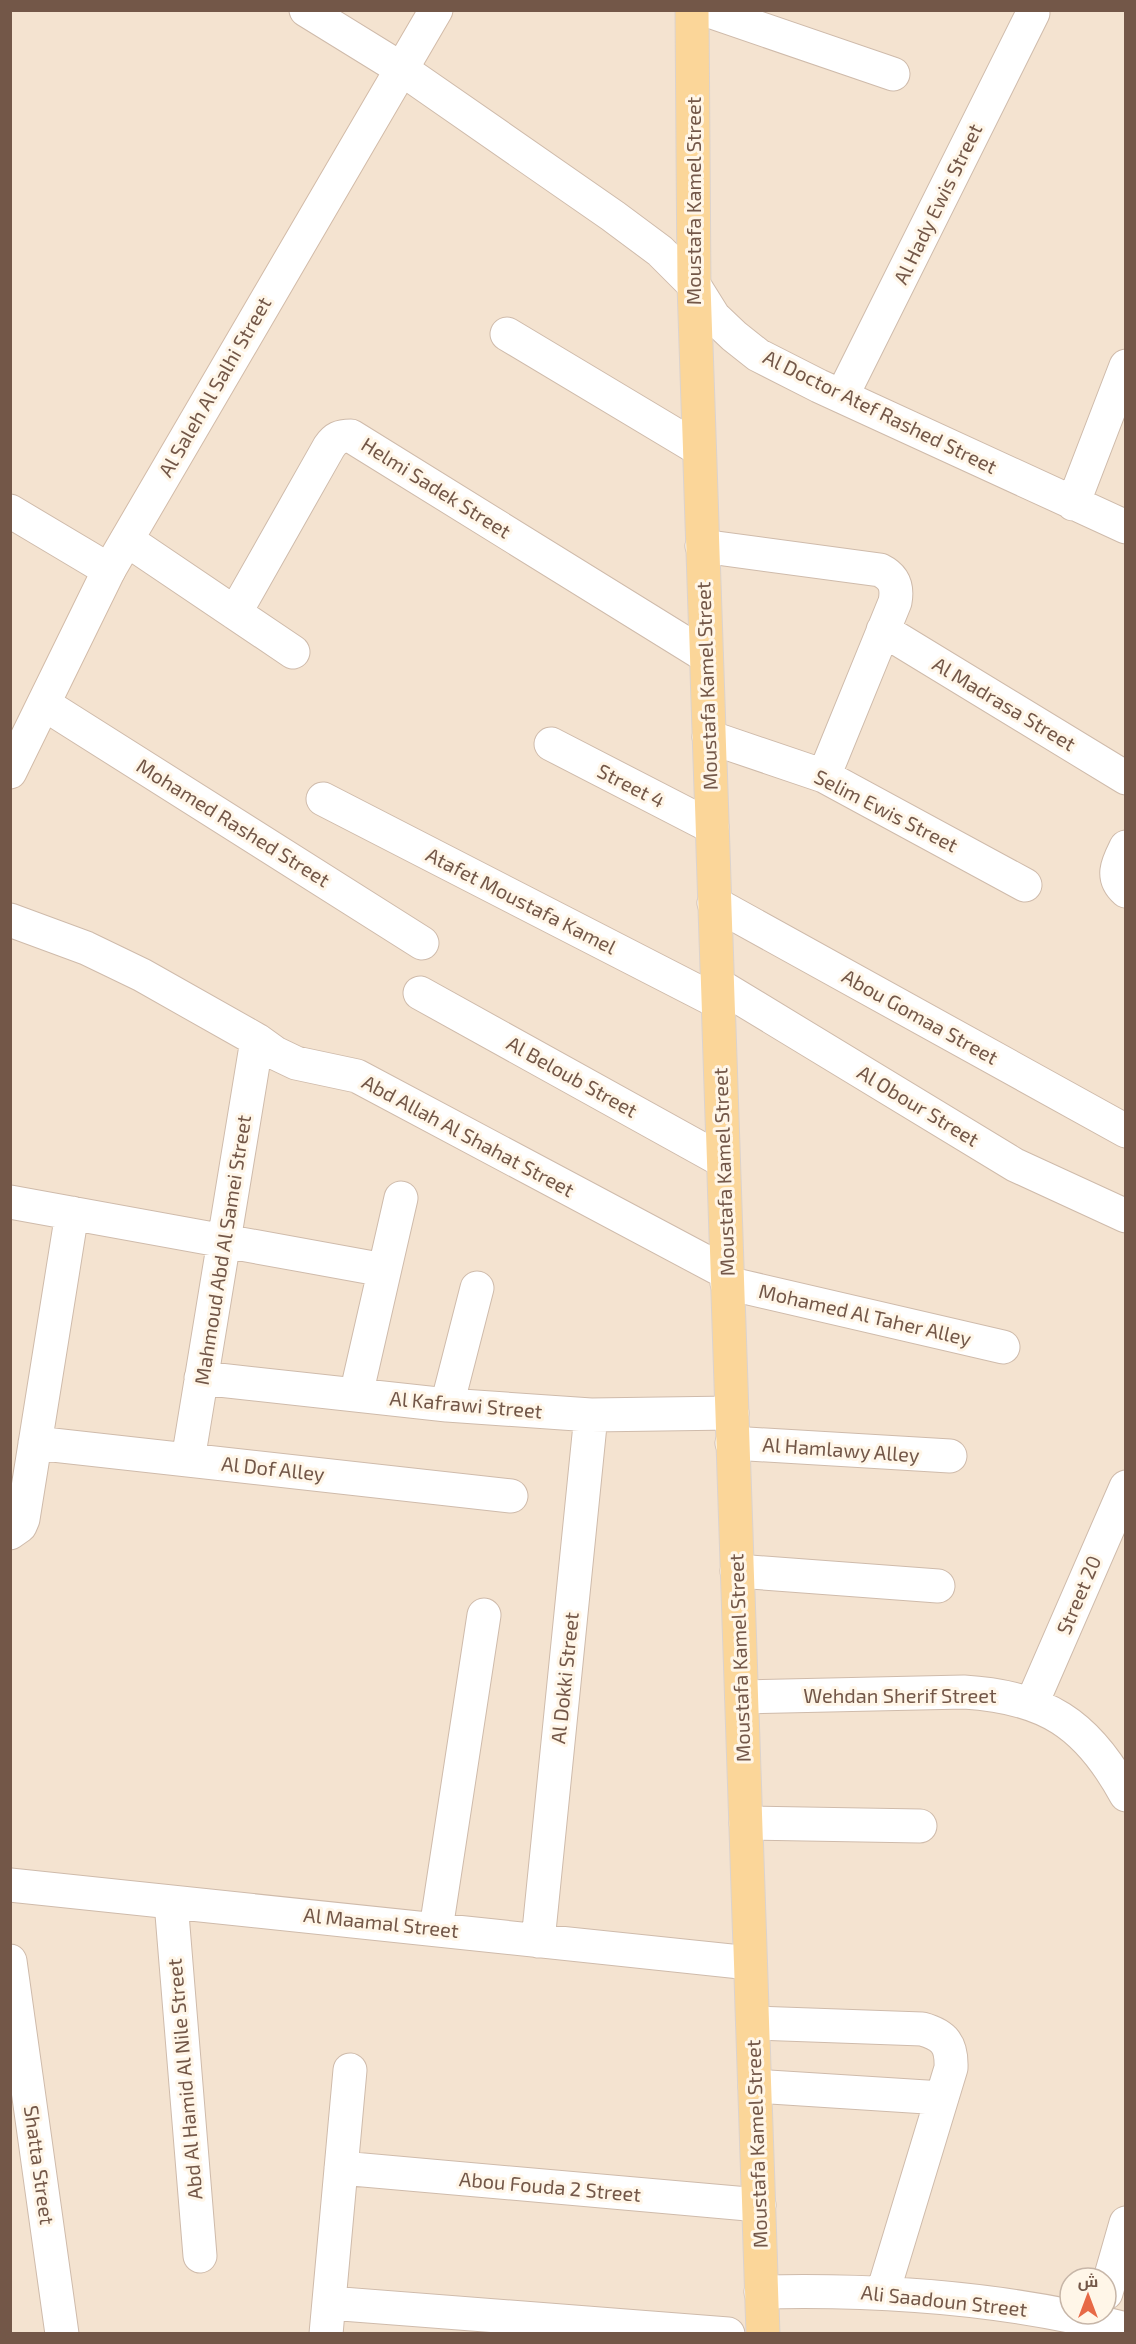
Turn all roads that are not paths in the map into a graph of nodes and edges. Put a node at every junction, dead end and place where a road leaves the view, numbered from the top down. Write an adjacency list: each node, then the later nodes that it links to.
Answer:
1 (306, 10): 6 (street, Al Doctor Atef Rashed Street)
2 (435, 10): 6 (street, Al Saleh Al Salhi Street)
3 (692, 10): 8 (main road, Moustafa Kamel Street)
4 (706, 10): 7 (street)
5 (1033, 13): 11 (street, Al Hady Ewis Street)
6 (400, 68): 8 (street, Al Doctor Atef Rashed Street); 16 (street, Al Saleh Al Salhi Street)
7 (893, 74)
8 (693, 285): 11 (street, Al Doctor Atef Rashed Street); 12 (main road, Moustafa Kamel Street)
9 (507, 334): 12 (street)
10 (1125, 366): 13 (street)
11 (842, 396): 13 (street, Al Doctor Atef Rashed Street)
12 (699, 449): 17 (main road, Moustafa Kamel Street)
13 (1073, 504): 15 (street, Al Doctor Atef Rashed Street)
14 (10, 511): 18 (street)
15 (1125, 528)
16 (126, 540): 18 (street, Al Saleh Al Salhi Street); 19 (street)
17 (702, 546): 20 (street); 22 (main road, Moustafa Kamel Street)
18 (109, 570): 23 (street, Al Saleh Al Salhi Street)
19 (235, 613): 21 (street); 22 (street, Helmi Sadek Street)
20 (883, 630): 27 (street); 28 (street, Al Madrasa Street)
21 (293, 651)
22 (706, 656): 24 (main road, Moustafa Kamel Street)
23 (28, 719): 26 (street, Al Saleh Al Salhi Street); 36 (street, Mohamed Rashed Street)
24 (709, 737): 27 (street, Selim Ewis Street); 30 (main road, Moustafa Kamel Street)
25 (551, 744): 30 (street, Street 4)
26 (10, 772)
27 (824, 776): 32 (street, Selim Ewis Street)
28 (1125, 778)
29 (323, 799): 38 (street, Atafet Moustafa Kamel)
30 (711, 827): 34 (main road, Moustafa Kamel Street)
31 (1125, 847): 33 (street)
32 (1025, 885)
33 (1125, 891)
34 (714, 903): 38 (main road, Moustafa Kamel Street); 40 (street, Abou Gomaa Street)
35 (10, 920): 39 (street, Abd Allah Al Shahat Street)
36 (422, 943)
37 (420, 993): 41 (street, Al Beloub Street)
38 (718, 993): 41 (main road, Moustafa Kamel Street); 45 (street, Al Obour Street)
39 (257, 1040): 46 (street, Mahmoud Abd Al Samei Street); 48 (street, Abd Allah Al Shahat Street)
40 (1125, 1131)
41 (723, 1161): 48 (main road, Moustafa Kamel Street)
42 (401, 1198): 47 (street)
43 (10, 1202): 44 (street)
44 (72, 1213): 46 (street); 56 (street)
45 (1125, 1216)
46 (224, 1241): 47 (street); 51 (street, Mahmoud Abd Al Samei Street)
47 (384, 1270): 52 (street)
48 (727, 1278): 50 (street, Mohamed Al Taher Alley); 55 (main road, Moustafa Kamel Street)
49 (477, 1288): 53 (street)
50 (1003, 1347)
51 (201, 1378): 52 (street, Al Kafrawi Street); 58 (street, Mahmoud Abd Al Samei Street)
52 (356, 1395): 53 (street, Al Kafrawi Street)
53 (447, 1405): 54 (street, Al Kafrawi Street)
54 (591, 1415): 55 (street, Al Kafrawi Street); 73 (street, Al Dokki Street)
55 (732, 1428): 57 (street, Al Hamlawy Alley); 62 (main road, Moustafa Kamel Street)
56 (35, 1443): 58 (street, Al Dof Alley); 61 (street)
57 (950, 1456)
58 (188, 1460): 60 (street, Al Dof Alley)
59 (1125, 1487): 66 (street, Street 20)
60 (510, 1496)
61 (10, 1533)
62 (737, 1571): 63 (street); 65 (main road, Moustafa Kamel Street)
63 (938, 1586)
64 (484, 1615): 72 (street)
65 (742, 1697): 66 (street, Wehdan Sherif Street); 68 (main road, Moustafa Kamel Street)
66 (1032, 1703): 67 (street, Wehdan Sherif Street)
67 (1125, 1795)
68 (746, 1823): 69 (street); 75 (main road, Moustafa Kamel Street)
69 (920, 1826)
70 (10, 1885): 71 (street, Al Maamal Street)
71 (171, 1902): 72 (street, Al Maamal Street); 83 (street, Abd Al Hamid Al Nile Street)
72 (436, 1929): 73 (street, Al Maamal Street)
73 (538, 1941): 75 (street, Al Maamal Street)
74 (10, 1961): 89 (street, Shatta Street)
75 (750, 1963): 76 (main road, Moustafa Kamel Street)
76 (753, 2023): 78 (main road, Moustafa Kamel Street); 79 (street)
77 (350, 2070): 80 (street)
78 (754, 2086): 79 (street); 81 (main road, Moustafa Kamel Street)
79 (942, 2098): 86 (street)
80 (341, 2168): 81 (street, Abou Fouda 2 Street); 88 (street)
81 (759, 2205): 85 (main road, Moustafa Kamel Street)
82 (1125, 2223): 84 (street)
83 (200, 2256)
84 (1117, 2266)
85 (762, 2292): 86 (street, Ali Saadoun Street); 91 (main road, Moustafa Kamel Street)
86 (884, 2292): 87 (street, Ali Saadoun Street)
87 (1058, 2310)
88 (328, 2318): 90 (street)
89 (62, 2334)
90 (728, 2334)
91 (763, 2334)

